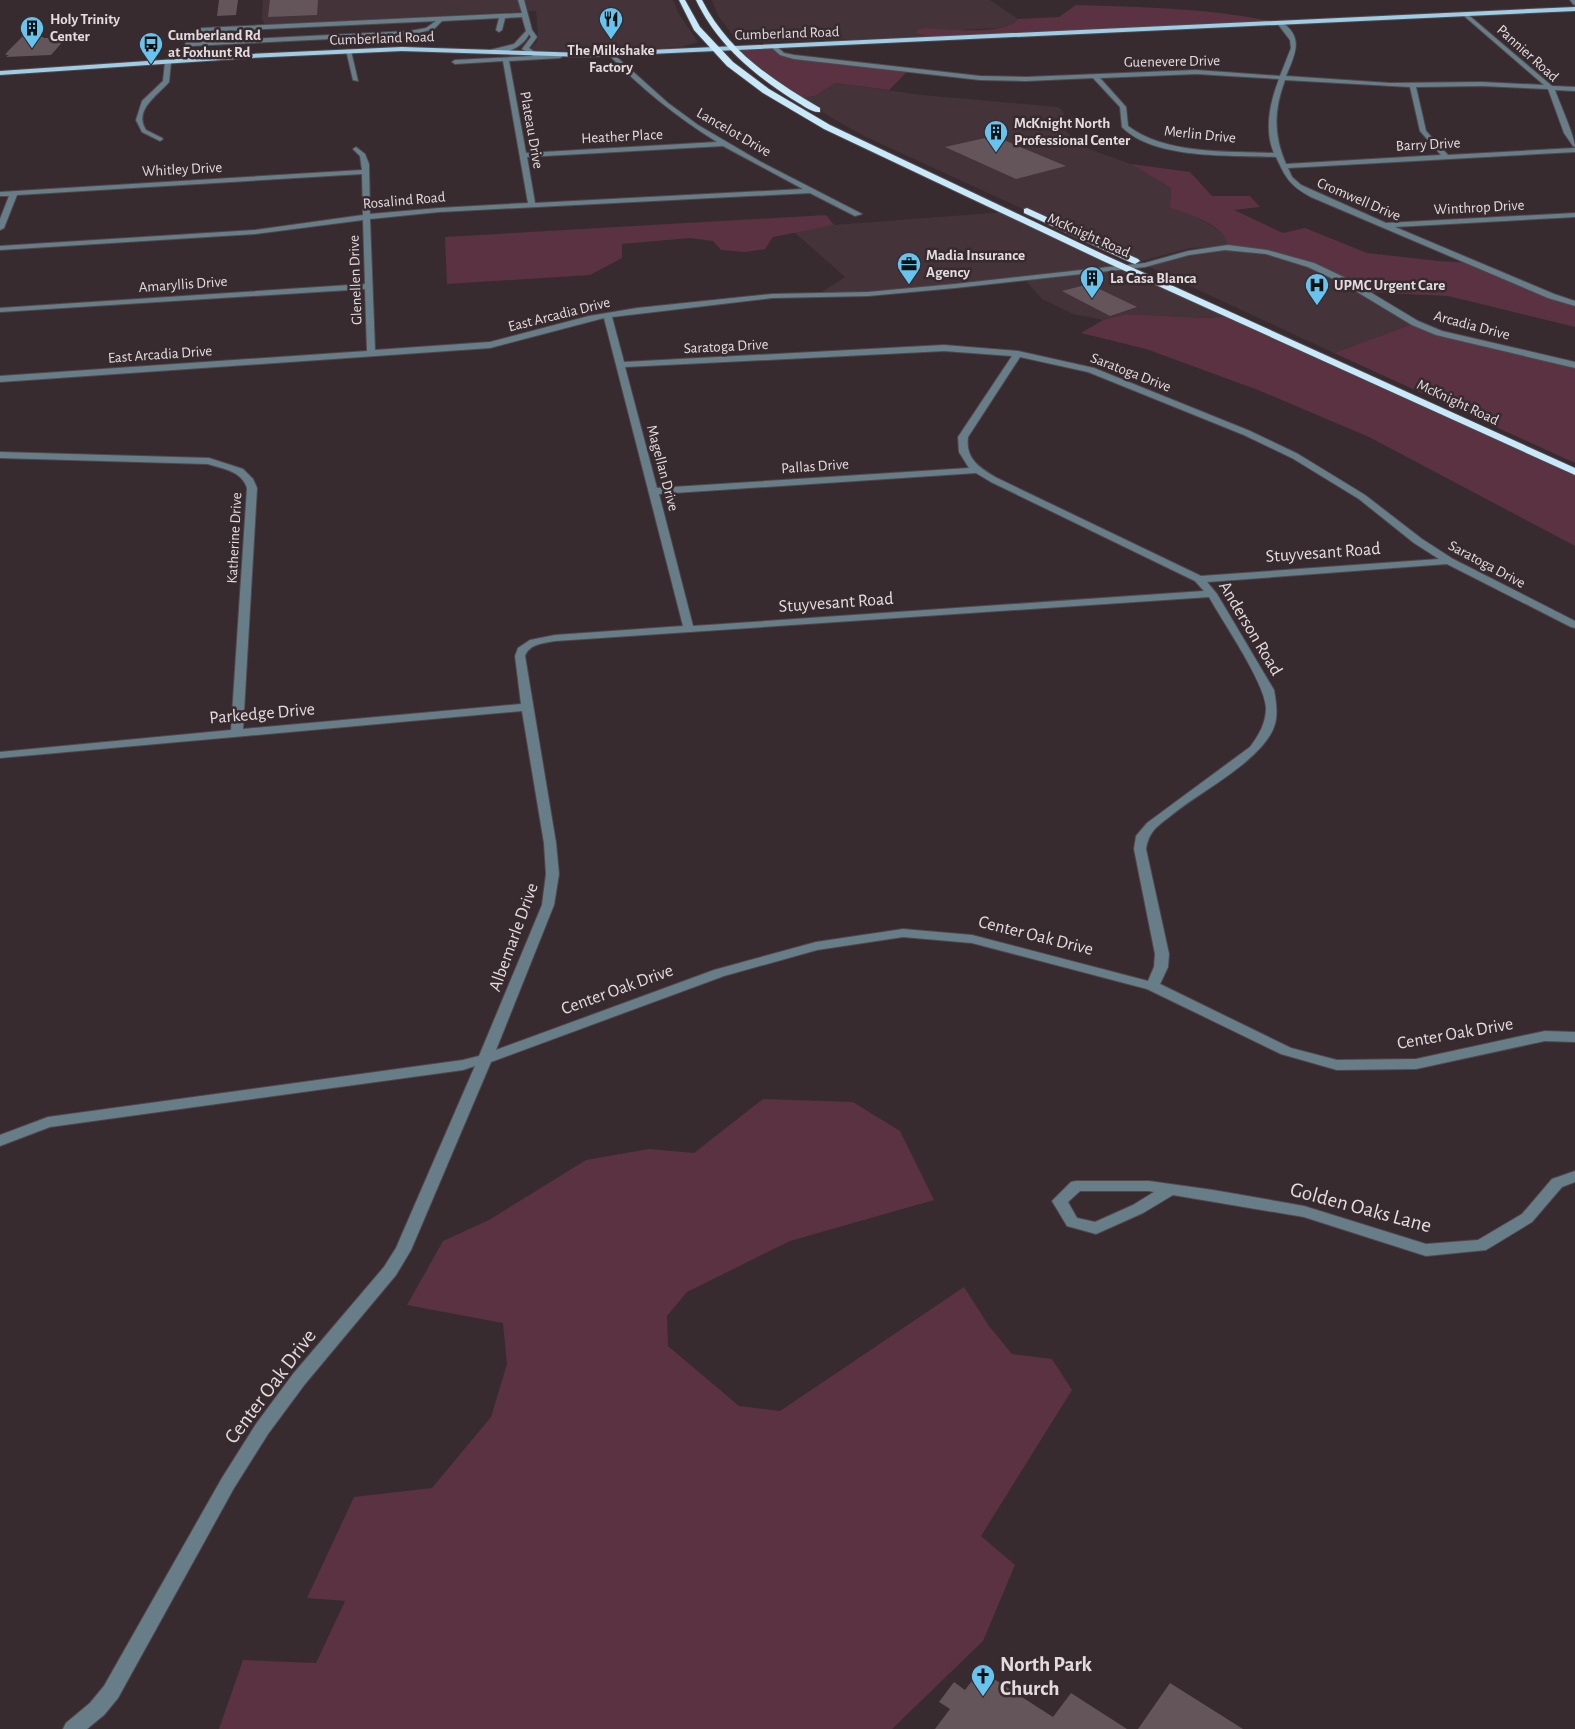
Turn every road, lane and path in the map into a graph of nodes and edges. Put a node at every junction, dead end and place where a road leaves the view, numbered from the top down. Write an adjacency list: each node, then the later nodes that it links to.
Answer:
1 (521, 0): 6 (street)
2 (682, 0): 15 (highway, McKnight Road)
3 (699, 0): 14 (highway, McKnight Road)
4 (1575, 9): 5 (main road, Cumberland Road)
5 (1465, 14): 9 (main road, Cumberland Road); 31 (street, Pannier Road)
6 (525, 15): 7 (street); 11 (street)
7 (503, 16): 8 (street); 10 (street)
8 (440, 18): 12 (street); 12 (street)
9 (1280, 23): 13 (main road, Cumberland Road); 28 (street, Cromwell Drive)
10 (499, 30)
11 (529, 31): 17 (street); 20 (street)
12 (188, 44): 18 (street)
13 (773, 46): 14 (main road, Cumberland Road); 27 (street, Guenevere Drive)
14 (733, 48): 15 (main road, Cumberland Road); 53 (highway, McKnight Road)
15 (715, 49): 19 (main road, Cumberland Road); 54 (highway, McKnight Road)
16 (348, 51): 17 (main road, Cumberland Road); 22 (main road, Cumberland Road); 29 (street)
17 (489, 51): 20 (main road, Cumberland Road)
18 (188, 54): 22 (street); 24 (street)
19 (611, 54): 21 (main road, Cumberland Road); 34 (street, Lancelot Drive)
20 (536, 55): 21 (main road, Cumberland Road)
21 (560, 56): 23 (street)
22 (206, 60): 24 (main road, Cumberland Road)
23 (506, 60): 25 (street); 38 (street, Plateau Drive)
24 (171, 62): 26 (main road, Cumberland Road); 33 (street)
25 (455, 62)
26 (0, 73)
27 (1094, 76): 28 (street, Guenevere Drive); 39 (street, Merlin Drive)
28 (1281, 77): 30 (street, Guenevere Drive); 39 (street, Cromwell Drive)
29 (356, 80)
30 (1413, 86): 31 (street, Guenevere Drive); 40 (street)
31 (1551, 88): 32 (street, Guenevere Drive); 35 (street, Pannier Road)
32 (1575, 90)
33 (160, 139)
34 (723, 144): 38 (street, Heather Place); 43 (street, Lancelot Drive)
35 (1575, 145)
36 (356, 149): 42 (street, Glenellen Drive)
37 (1575, 150): 40 (street, Barry Drive)
38 (523, 155): 46 (street, Plateau Drive)
39 (1279, 155): 41 (street, Cromwell Drive)
40 (1446, 157): 41 (street, Barry Drive)
41 (1283, 166): 50 (street, Cromwell Drive)
42 (365, 172): 44 (street, Whitley Drive); 49 (street, Glenellen Drive)
43 (811, 191): 46 (street, Rosalind Road); 47 (street, Lancelot Drive)
44 (14, 193): 45 (street, Whitley Drive); 51 (street)
45 (0, 194)
46 (532, 206): 49 (street, Rosalind Road)
47 (858, 214)
48 (1575, 215): 50 (street, Winthrop Drive)
49 (366, 217): 52 (street, Rosalind Road); 55 (street, Glenellen Drive)
50 (1386, 226): 56 (street, Cromwell Drive)
51 (0, 228)
52 (0, 248)
53 (1141, 264): 54 (street, Arcadia Drive); 62 (street, Arcadia Drive); 65 (highway, McKnight Road)
54 (1124, 267): 58 (street, East Arcadia Drive); 67 (highway, McKnight Road)
55 (369, 286): 57 (street, Amaryllis Drive); 59 (street, Glenellen Drive)
56 (1575, 304)
57 (0, 310)
58 (608, 314): 59 (street, East Arcadia Drive); 61 (street, Magellan Drive)
59 (371, 353): 63 (street, East Arcadia Drive)
60 (1018, 354): 61 (street, Saratoga Drive); 66 (street, Anderson Road); 69 (street, Saratoga Drive)
61 (621, 365): 68 (street, Magellan Drive)
62 (1575, 365)
63 (0, 379)
64 (0, 454): 75 (street, Katherine Drive)
65 (1575, 463)
66 (978, 470): 68 (street, Pallas Drive); 70 (street, Anderson Road)
67 (1575, 472)
68 (654, 491): 73 (street, Magellan Drive)
69 (1449, 561): 70 (street, Stuyvesant Road); 72 (street, Saratoga Drive)
70 (1199, 578): 71 (street, Anderson Road)
71 (1212, 594): 73 (street, Stuyvesant Road); 77 (street, Anderson Road)
72 (1575, 625)
73 (690, 629): 74 (street, Stuyvesant Road)
74 (527, 706): 75 (street, Parkedge Drive); 79 (street, Albemarle Drive)
75 (237, 733): 76 (street, Parkedge Drive)
76 (0, 755)
77 (1152, 986): 78 (street, Center Oak Drive); 79 (street, Center Oak Drive)
78 (1575, 1038)
79 (485, 1059): 80 (street, Center Oak Drive); 83 (street, Center Oak Drive)
80 (0, 1141)
81 (1575, 1176): 82 (street, Golden Oaks Lane)
82 (1171, 1189): 82 (street, Golden Oaks Lane)
83 (73, 1729)

